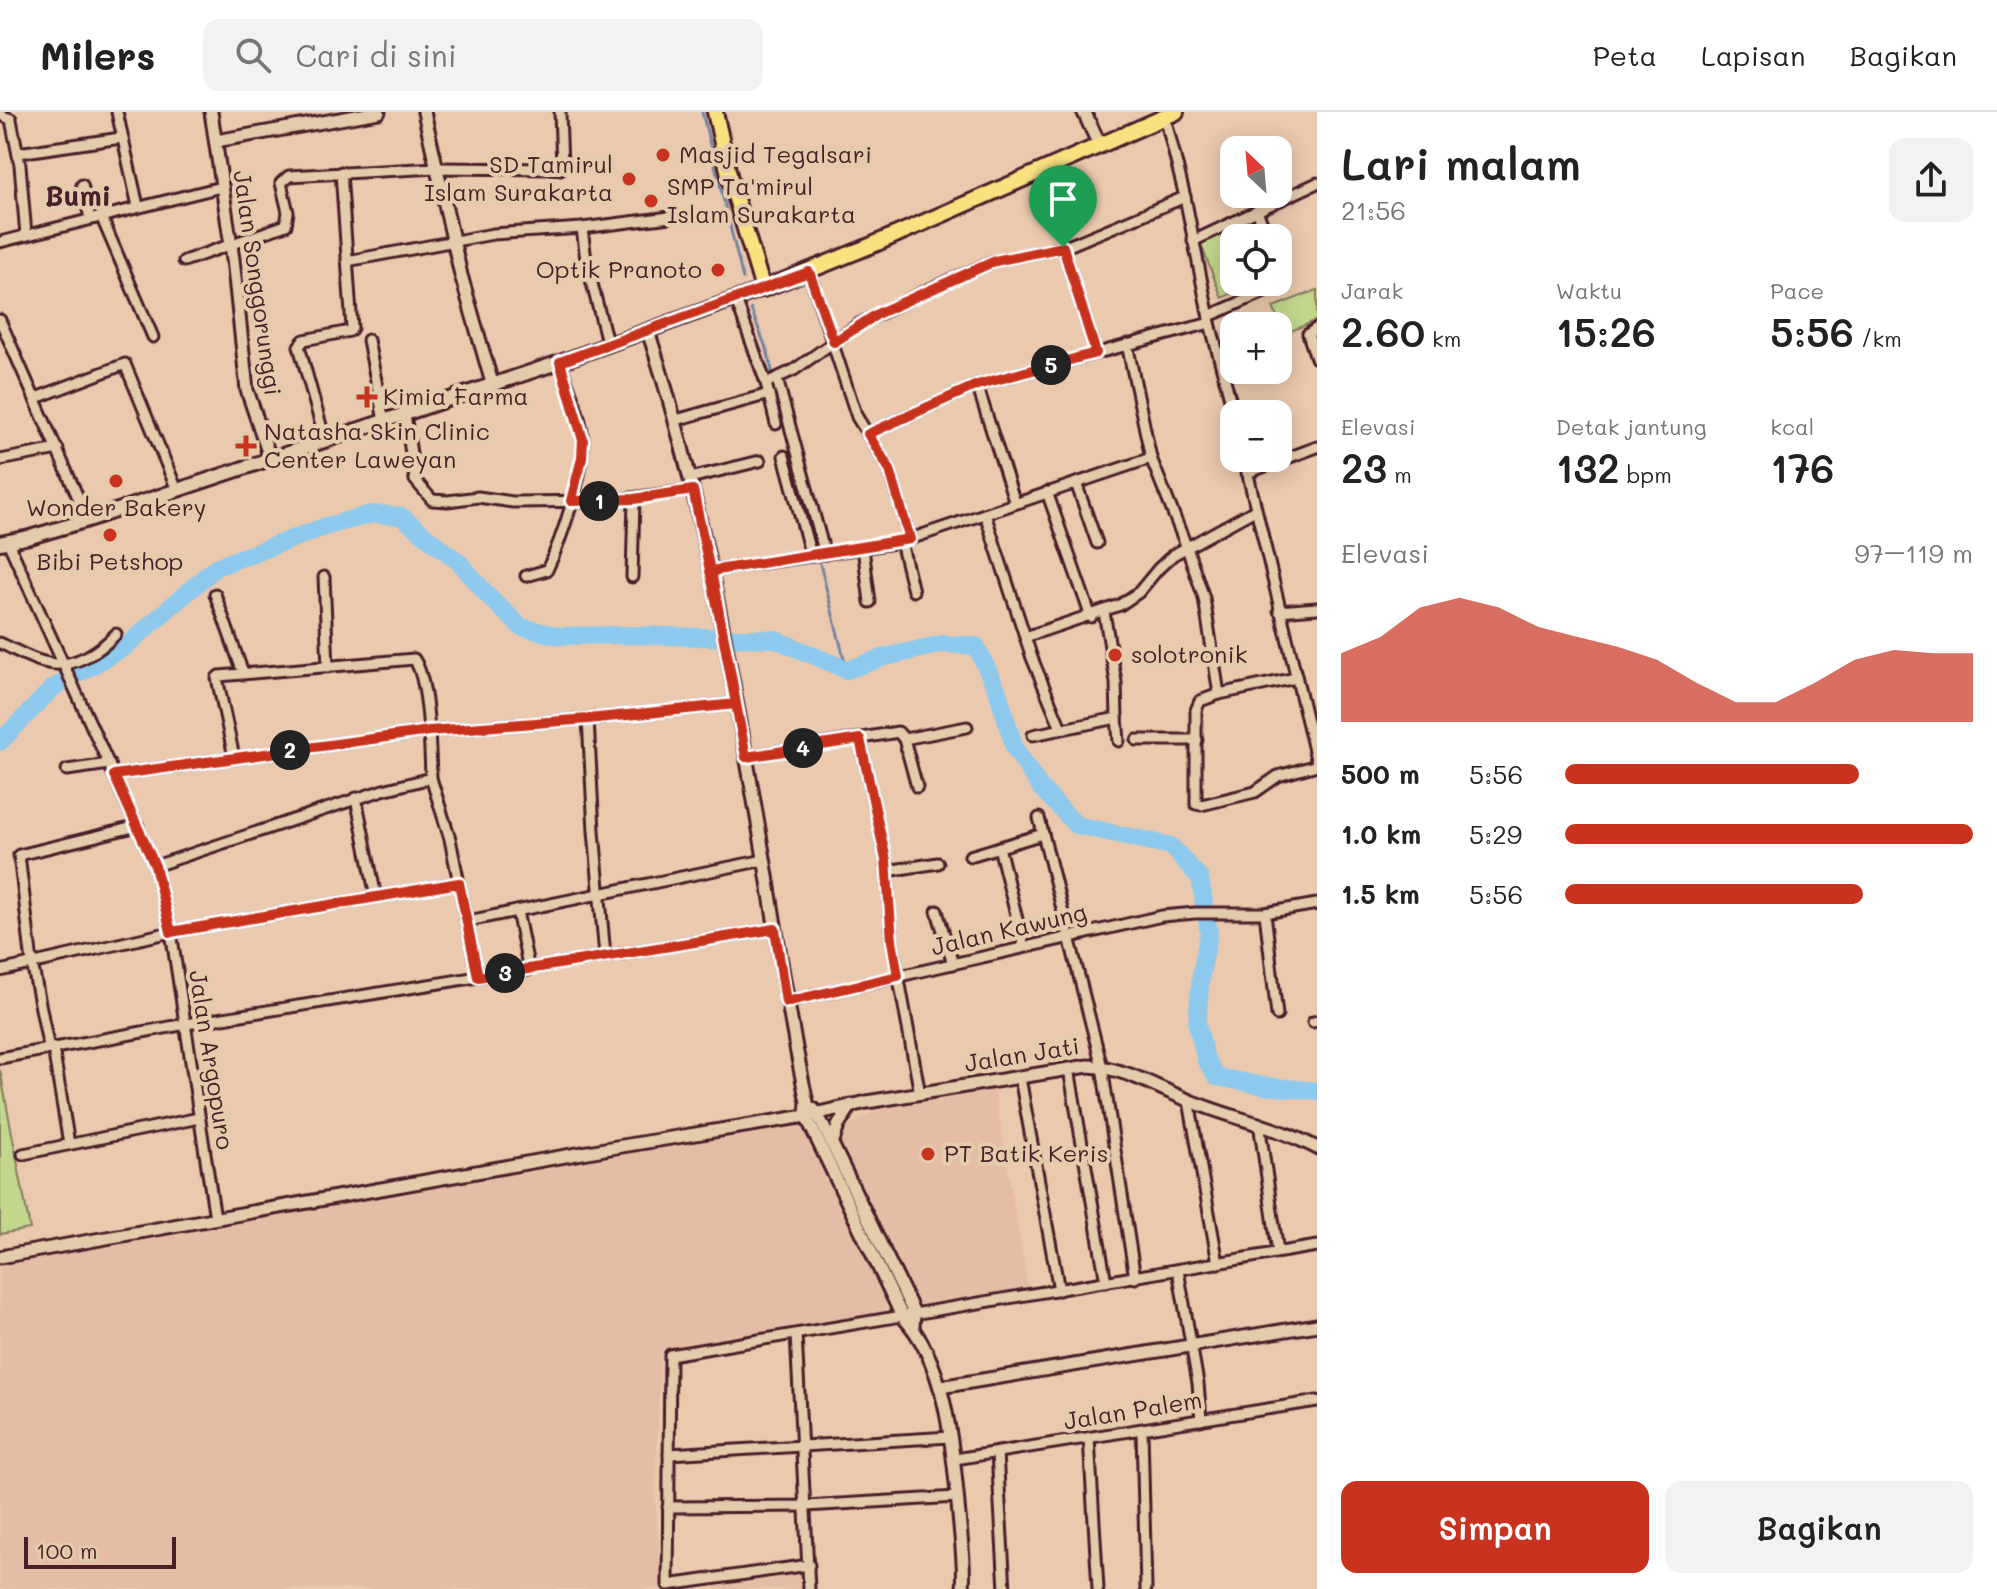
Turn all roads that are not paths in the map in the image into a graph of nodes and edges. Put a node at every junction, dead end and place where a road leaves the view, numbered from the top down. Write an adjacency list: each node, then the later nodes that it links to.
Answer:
1 (117, 112): 11 (street)
2 (211, 112): 12 (street, Jalan Songgorunggi)
3 (379, 112): 10 (street)
4 (424, 112): 15 (street)
5 (560, 112): 15 (street)
6 (715, 112): 36 (main road)
7 (1084, 112): 13 (main road)
8 (0, 115): 14 (street)
9 (1171, 115): 13 (main road); 20 (street)
10 (317, 118): 12 (street)
11 (121, 138): 14 (street); 21 (street)
12 (216, 141): 19 (street, Jalan Songgorunggi)
13 (1100, 146): 35 (main road)
14 (18, 153): 27 (street)
15 (436, 168): 16 (street); 30 (street)
16 (341, 172): 31 (street); 34 (street)
17 (1317, 183): 22 (street)
18 (82, 185): 23 (street)
19 (221, 187): 21 (street); 31 (street, Jalan Songgorunggi)
20 (1185, 197): 28 (street); 32 (street)
21 (138, 206): 23 (street)
22 (1257, 211): 25 (street); 28 (street)
23 (96, 217): 27 (street); 43 (street)
24 (670, 217): 26 (street)
25 (1262, 224)
26 (582, 228): 30 (street); 47 (street)
27 (26, 235): 29 (street)
28 (1193, 241): 40 (street)
29 (0, 242)
30 (454, 242): 34 (street); 52 (street)
31 (231, 245): 33 (street); 66 (street, Jalan Songgorunggi)
32 (1063, 247): 45 (street); 48 (street)
33 (184, 261)
34 (347, 261): 62 (street)
35 (809, 272): 36 (main road); 45 (street)
36 (763, 289): 38 (main road)
37 (1259, 296): 40 (street)
38 (736, 300): 42 (main road); 51 (street)
39 (0, 320): 55 (street)
40 (1210, 320): 46 (street); 56 (street)
41 (1317, 328): 49 (street)
42 (648, 331): 47 (main road); 58 (street)
43 (153, 337)
44 (368, 340): 59 (street)
45 (834, 342): 51 (street); 61 (street)
46 (1127, 344): 48 (street); 67 (street)
47 (608, 346): 50 (main road)
48 (1096, 353): 53 (street)
49 (1316, 358)
50 (560, 362): 52 (main road); 77 (street)
51 (773, 380): 54 (street); 87 (street)
52 (492, 383): 57 (main road)
53 (977, 385): 61 (street); 78 (street)
54 (769, 394): 58 (street); 60 (street)
55 (36, 398): 63 (street); 73 (street)
56 (1230, 400)
57 (405, 414): 59 (main road); 77 (street)
58 (676, 420): 71 (street)
59 (384, 421): 62 (main road)
60 (776, 424)
61 (868, 434): 82 (street)
62 (325, 440): 66 (main road)
63 (58, 449): 68 (street); 81 (street)
64 (1316, 451): 70 (street)
65 (784, 456): 87 (street)
66 (270, 458): 73 (main road)
67 (1151, 458): 72 (street); 86 (street)
68 (0, 460)
69 (760, 461): 71 (street)
70 (1247, 473): 79 (street)
71 (690, 478): 74 (street)
72 (1076, 483): 75 (street); 84 (street)
73 (177, 490): 81 (main road)
74 (693, 490): 76 (street); 88 (street)
75 (1047, 492): 78 (street); 98 (street)
76 (634, 499): 77 (street); 91 (street)
77 (571, 501): 89 (street)
78 (1015, 503): 80 (street)
79 (1255, 510): 86 (street); 96 (street)
80 (985, 514): 82 (street); 100 (street)
81 (88, 520): 83 (main road)
82 (906, 541): 85 (street); 92 (street)
83 (4, 542): 103 (street, Jalan Argopuro)
84 (1097, 543)
85 (863, 548): 87 (street); 94 (street)
86 (1187, 548): 97 (street); 106 (street)
87 (818, 555): 88 (street)
88 (711, 571): 107 (street)
89 (526, 576)
90 (324, 577): 102 (street)
91 (632, 577)
92 (913, 591)
93 (215, 594): 104 (street)
94 (870, 602)
95 (1317, 608): 96 (street)
96 (1279, 611): 105 (street)
97 (1104, 612): 98 (street); 108 (street)
98 (1091, 617): 100 (street)
99 (116, 634): 103 (street)
100 (1025, 637): 111 (street)
101 (0, 643): 103 (street)
102 (328, 667): 104 (street); 112 (street)
103 (66, 668): 121 (street, Jalan Argopuro)
104 (243, 673): 119 (street)
105 (1296, 678): 106 (street); 122 (street)
106 (1219, 694): 117 (street)
107 (736, 704): 109 (street); 120 (street)
108 (1117, 718): 111 (street); 118 (street)
109 (588, 719): 112 (street); 138 (street)
110 (967, 727): 115 (street)
111 (1061, 728): 113 (street)
112 (429, 731): 119 (street); 125 (street)
113 (1033, 735)
114 (860, 739): 115 (street); 120 (street); 136 (street)
115 (904, 739): 126 (street)
116 (1137, 740): 117 (street)
117 (1197, 740): 122 (street)
118 (1119, 741)
119 (234, 757): 124 (street)
120 (746, 757): 133 (street)
121 (109, 764): 123 (street); 124 (street, Jalan Argopuro)
122 (1317, 764)
123 (67, 770)
124 (114, 775): 129 (street, Jalan Argopuro)
125 (431, 778): 127 (street); 137 (street)
126 (917, 787)
127 (356, 798): 135 (street); 139 (street)
128 (1039, 818): 130 (street)
129 (138, 826): 135 (street, Jalan Argopuro); 150 (street)
130 (1043, 834): 131 (street); 147 (street)
131 (999, 847): 132 (street); 148 (street)
132 (970, 856)
133 (764, 860): 138 (street); 145 (street)
134 (938, 863): 136 (street)
135 (155, 866): 146 (street, Jalan Argopuro)
136 (887, 871): 154 (street)
137 (459, 883): 139 (street); 144 (street)
138 (599, 894): 141 (street); 149 (street)
139 (376, 897): 146 (street)
140 (1317, 904): 143 (street, Jalan Kawung)
141 (517, 911): 144 (street); 152 (street)
142 (937, 911): 151 (street)
143 (1265, 913): 147 (street, Jalan Kawung); 157 (street)
144 (468, 921): 155 (street)
145 (775, 929): 149 (street); 156 (street)
146 (171, 932): 150 (street); 158 (street, Jalan Argopuro)
147 (1070, 937): 148 (street, Jalan Kawung); 161 (street)
148 (1024, 947): 151 (street, Jalan Kawung)
149 (605, 956): 152 (street)
150 (32, 963): 153 (street); 159 (street)
151 (953, 964): 154 (street, Jalan Kawung)
152 (529, 970): 155 (street)
153 (0, 971)
154 (898, 976): 156 (street, Jalan Kawung); 164 (street)
155 (478, 977): 158 (street)
156 (786, 1002): 167 (street)
157 (1277, 1015)
158 (186, 1024): 159 (street); 168 (street, Jalan Argopuro)
159 (51, 1048): 160 (street); 170 (street)
160 (0, 1058)
161 (1102, 1067): 162 (street, Jalan Jati); 165 (street, Jalan Jati); 181 (street)
162 (1069, 1069): 163 (street, Jalan Jati); 182 (street)
163 (1020, 1078): 164 (street, Jalan Jati); 183 (street)
164 (920, 1094): 166 (street, Jalan Jati)
165 (1189, 1101): 169 (street, Jalan Jati); 179 (street)
166 (851, 1105): 167 (street, Jalan Jati); 171 (street)
167 (812, 1114): 171 (street); 174 (street); 175 (street, Jalan Jati)
168 (199, 1118): 170 (street); 175 (street, Jalan Argopuro)
169 (1259, 1123): 172 (street, Jalan Jati); 177 (street)
170 (69, 1144): 173 (street)
171 (832, 1144): 174 (street)
172 (1317, 1148)
173 (23, 1154)
174 (851, 1196): 184 (street)
175 (215, 1218): 178 (street, Jalan Jati)
176 (1317, 1246): 177 (street)
177 (1278, 1252): 179 (street)
178 (0, 1257)
179 (1218, 1263): 180 (street)
180 (1178, 1270): 181 (street); 187 (street)
181 (1135, 1278): 182 (street)
182 (1106, 1282): 183 (street)
183 (1059, 1290): 184 (street)
184 (908, 1315): 186 (street); 188 (street)
185 (1317, 1325): 187 (street)
186 (796, 1334): 194 (street); 196 (street)
187 (1191, 1347): 188 (street); 190 (street)
188 (940, 1387): 192 (street)
189 (1317, 1401): 190 (street, Jalan Palem)
190 (1201, 1420): 191 (street, Jalan Palem)
191 (1142, 1431): 193 (street, Jalan Palem); 206 (street)
192 (950, 1437): 194 (street); 197 (street)
193 (1089, 1438): 195 (street, Jalan Palem); 205 (street)
194 (803, 1445): 196 (street); 199 (street)
195 (997, 1453): 197 (street, Jalan Palem); 204 (street)
196 (669, 1454): 200 (street)
197 (955, 1459): 198 (street)
198 (957, 1497): 199 (street); 203 (street)
199 (806, 1506): 200 (street); 201 (street)
200 (668, 1507): 201 (street)
201 (809, 1565): 202 (street)
202 (809, 1589)
203 (963, 1589)
204 (1005, 1589)
205 (1098, 1589)
206 (1146, 1589)

